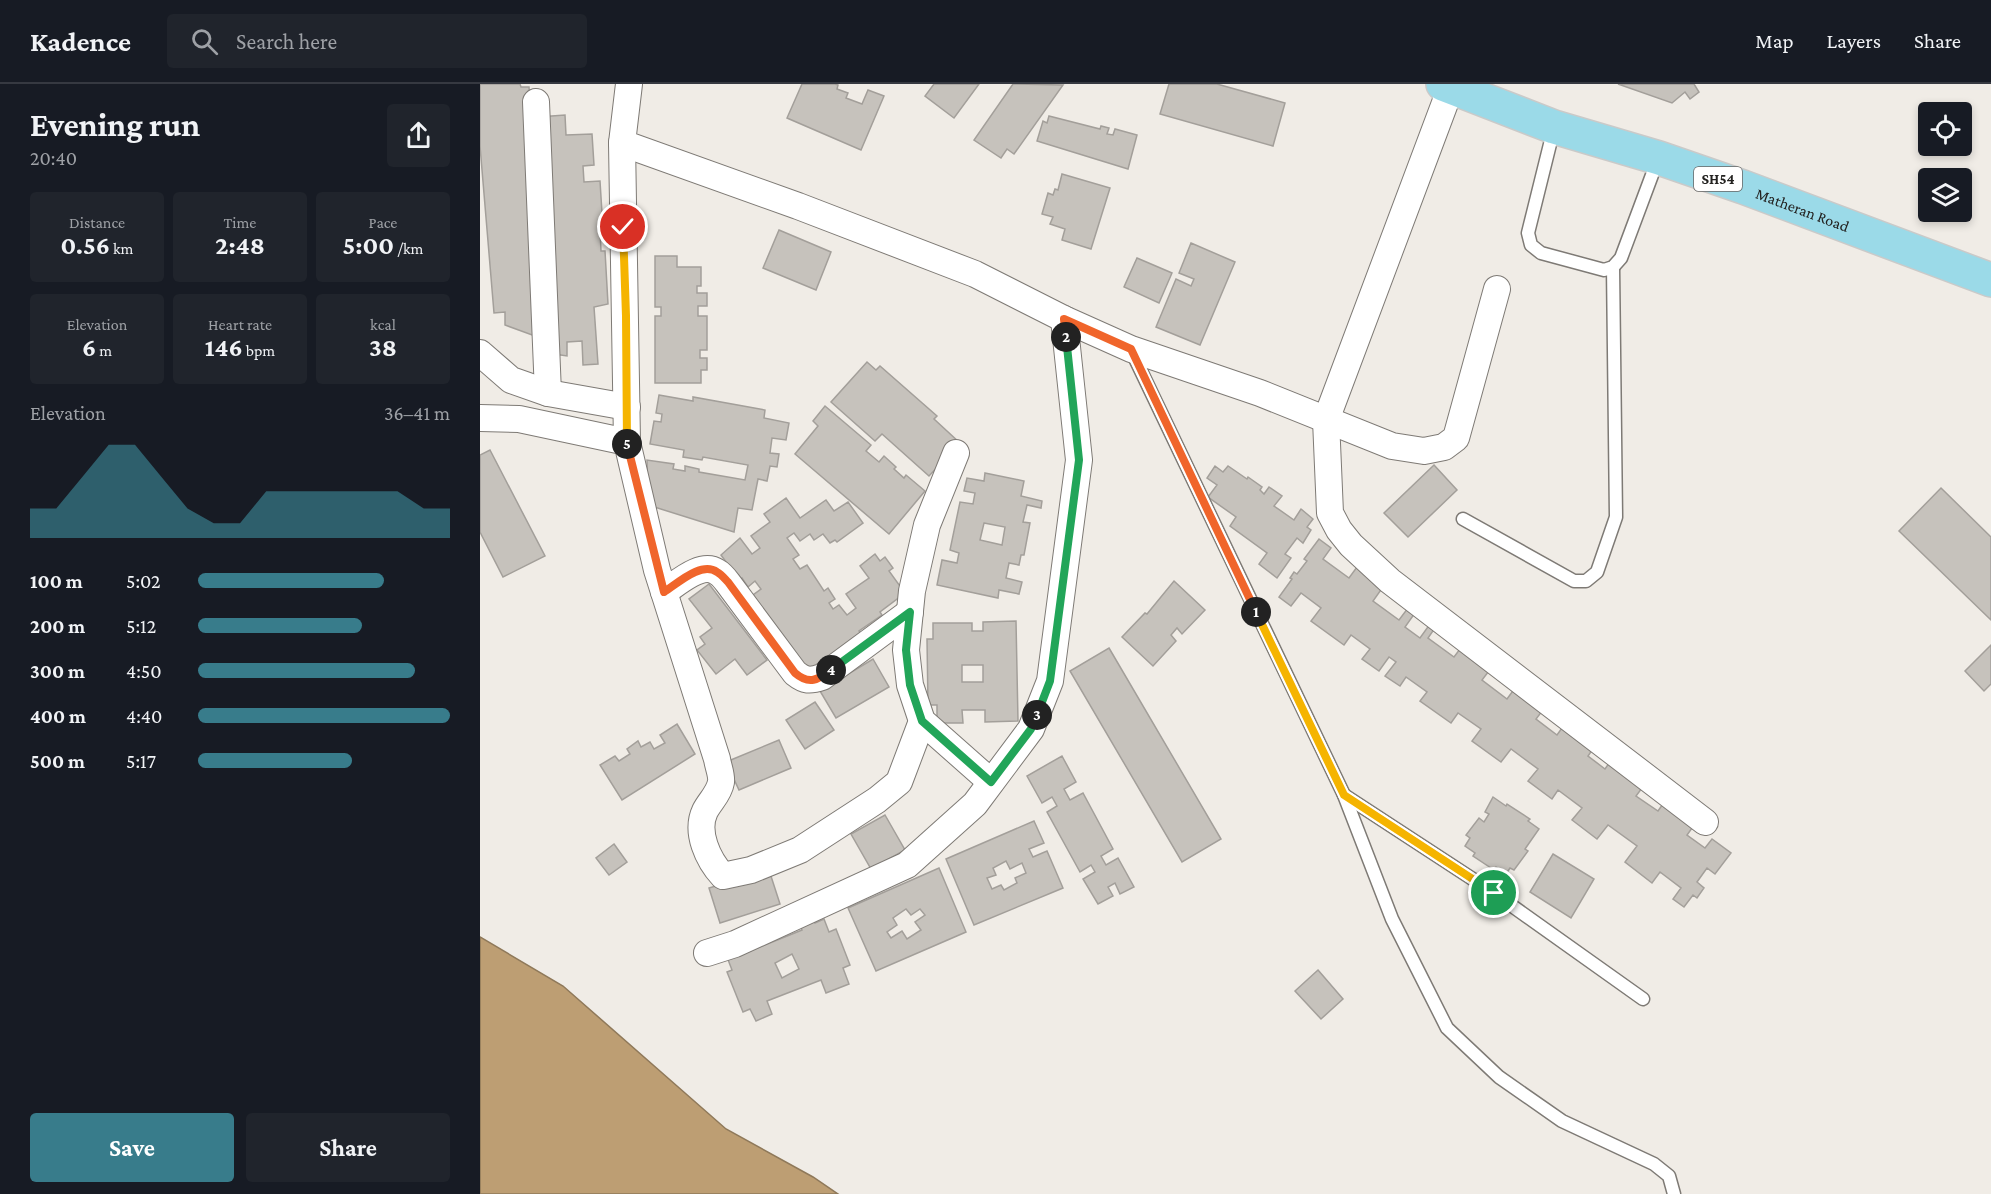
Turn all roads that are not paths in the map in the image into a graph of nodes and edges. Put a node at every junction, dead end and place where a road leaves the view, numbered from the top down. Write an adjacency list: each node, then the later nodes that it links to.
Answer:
1 (629, 84): 5 (street)
2 (1450, 85): 4 (main road, Matheran Road / SH54); 16 (street)
3 (536, 102): 13 (street)
4 (1554, 127): 6 (main road, Matheran Road / SH54); 7 (lane)
5 (622, 143): 10 (street); 14 (street)
6 (1659, 158): 7 (lane); 8 (main road, Matheran Road / SH54)
7 (1613, 267): 19 (lane)
8 (1991, 280)
9 (1497, 289): 16 (street)
10 (1064, 319): 11 (street); 23 (street)
11 (1131, 349): 16 (street); 24 (lane)
12 (480, 353): 13 (street)
13 (548, 393): 14 (street)
14 (627, 407): 17 (street)
15 (480, 418): 17 (street)
16 (1326, 420): 25 (street)
17 (627, 442): 20 (street)
18 (956, 453): 21 (street)
19 (1463, 519)
20 (664, 592): 21 (street); 22 (street)
21 (910, 612): 22 (street)
22 (922, 721): 23 (street)
23 (991, 782): 26 (street)
24 (1344, 795): 27 (lane); 28 (lane)
25 (1705, 822)
26 (707, 953)
27 (1643, 999)
28 (1674, 1194)

